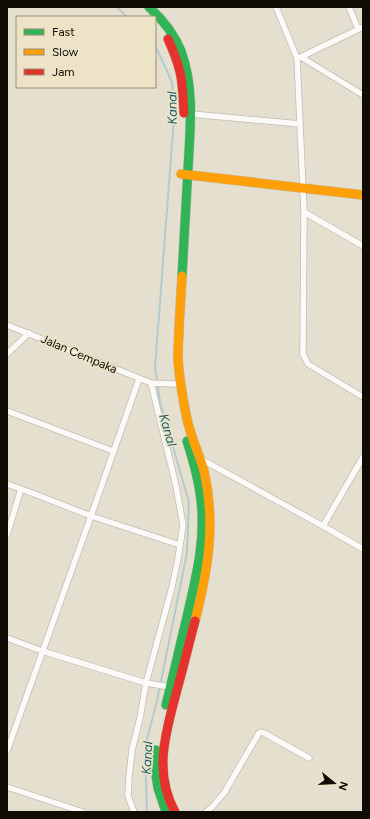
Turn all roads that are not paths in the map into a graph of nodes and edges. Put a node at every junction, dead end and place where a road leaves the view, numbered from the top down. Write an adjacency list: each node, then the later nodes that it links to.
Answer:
1 (141, 7): 5 (main road)
2 (149, 7): 10 (main road)
3 (276, 7): 8 (street)
4 (349, 7): 7 (street)
5 (149, 16)
6 (156, 23): 12 (main road)
7 (361, 28): 8 (street)
8 (299, 58): 9 (street); 11 (street)
9 (363, 95)
10 (191, 114): 11 (street); 12 (main road)
11 (300, 124): 13 (street)
12 (184, 175): 13 (main road); 22 (main road); 27 (main road)
13 (303, 189): 14 (main road); 15 (street)
14 (363, 195)
15 (304, 212): 16 (street); 23 (street)
16 (363, 246)
17 (7, 325): 18 (street, Jalan Cempaka)
18 (29, 333): 19 (street); 20 (street, Jalan Cempaka)
19 (7, 354)
20 (139, 379): 21 (street, Jalan Cempaka); 25 (street)
21 (153, 383): 22 (street, Jalan Cempaka); 33 (street)
22 (172, 384): 37 (main road)
23 (363, 397)
24 (7, 411): 25 (street)
25 (114, 451): 30 (street)
26 (363, 457): 31 (street)
27 (200, 459): 31 (street); 37 (main road)
28 (7, 484): 29 (street)
29 (21, 489): 30 (street); 32 (street)
30 (91, 516): 33 (street); 36 (street)
31 (323, 526): 34 (street)
32 (7, 535)
33 (180, 546): 38 (street)
34 (363, 549)
35 (7, 638): 36 (street)
36 (42, 651): 38 (street); 40 (street)
37 (181, 660): 39 (main road); 47 (main road)
38 (146, 683): 39 (street); 45 (street)
39 (168, 687): 46 (main road)
40 (7, 751)
41 (309, 758): 48 (street)
42 (7, 787): 43 (street)
43 (68, 810): 44 (street)
44 (83, 812)
45 (134, 812)
46 (166, 812)
47 (175, 812)
48 (206, 812)

